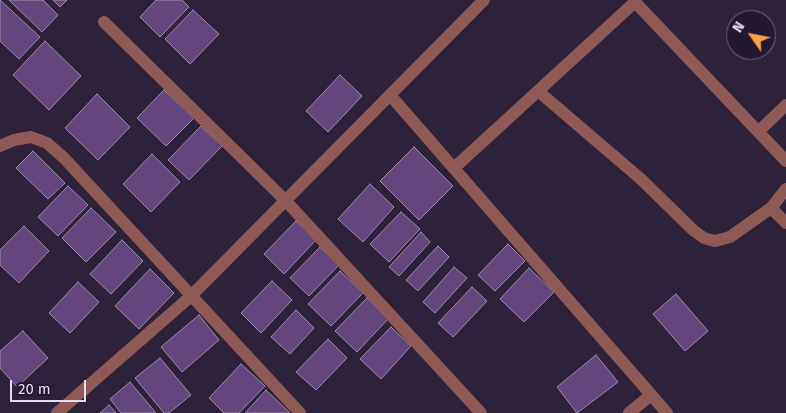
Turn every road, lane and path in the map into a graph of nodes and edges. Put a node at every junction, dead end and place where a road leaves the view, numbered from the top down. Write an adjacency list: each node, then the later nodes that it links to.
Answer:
1 (484, 0): 5 (street)
2 (636, 1): 4 (street); 7 (street)
3 (104, 22): 12 (street)
4 (538, 91): 10 (street); 13 (street)
5 (390, 95): 10 (street); 12 (street)
6 (786, 104): 7 (street)
7 (759, 131): 9 (street)
8 (0, 146): 15 (street)
9 (786, 161)
10 (454, 168): 16 (street)
11 (786, 189): 13 (street)
12 (285, 200): 15 (street); 19 (street)
13 (771, 208): 14 (street)
14 (786, 223)
15 (190, 297): 17 (street); 18 (street)
16 (651, 395): 20 (street); 21 (street)
17 (57, 413)
18 (300, 413)
19 (481, 413)
20 (629, 413)
21 (667, 413)

